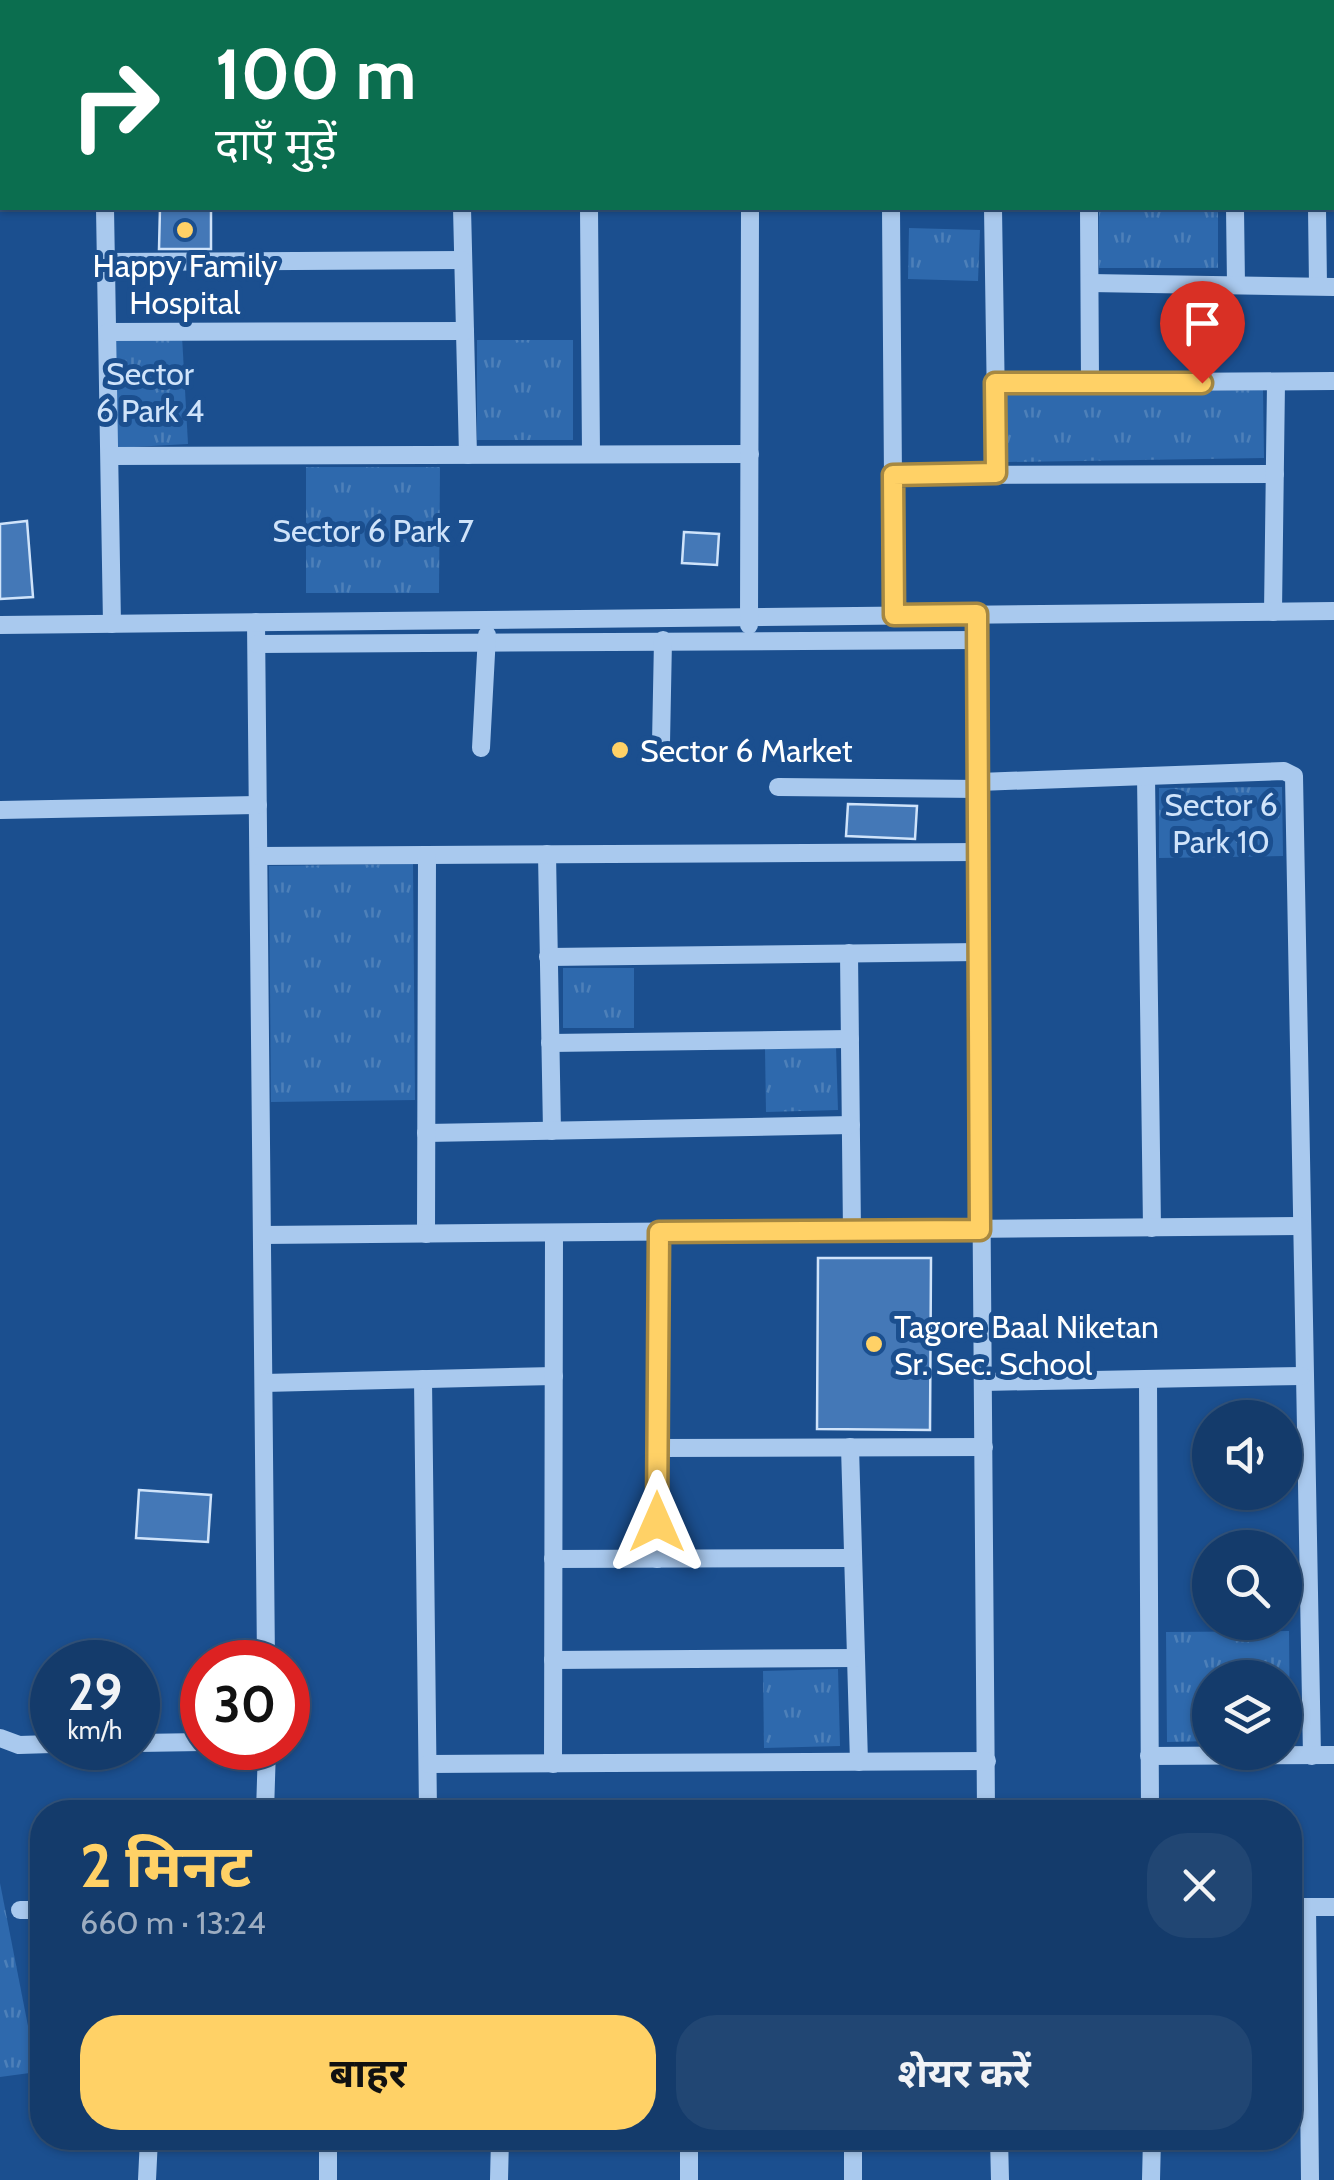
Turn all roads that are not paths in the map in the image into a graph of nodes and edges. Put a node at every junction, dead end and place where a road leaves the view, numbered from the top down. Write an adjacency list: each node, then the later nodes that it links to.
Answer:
1 (105, 210): 11 (street)
2 (462, 210): 10 (street)
3 (589, 210): 21 (street)
4 (750, 210): 22 (street)
5 (891, 210): 27 (street)
6 (993, 210): 19 (street)
7 (1089, 210): 12 (street)
8 (1234, 210): 13 (street)
9 (1317, 210): 14 (street)
10 (462, 260): 11 (street); 15 (street)
11 (107, 262): 16 (street)
12 (1090, 283): 13 (street); 18 (street)
13 (1236, 286): 14 (street)
14 (1326, 287)
15 (466, 330): 16 (street); 23 (street)
16 (108, 332): 24 (street)
17 (1334, 381): 20 (street)
18 (1090, 382): 19 (street); 20 (street)
19 (995, 383): 25 (street)
20 (1276, 383): 26 (street)
21 (590, 454): 22 (street); 23 (street)
22 (750, 454): 31 (street)
23 (468, 455): 24 (street)
24 (110, 456): 35 (street)
25 (996, 473): 26 (street); 27 (street)
26 (1275, 474): 29 (street)
27 (893, 475): 32 (street)
28 (1334, 611): 29 (street)
29 (1273, 612): 30 (street)
30 (977, 614): 32 (street); 38 (street)
31 (748, 615): 32 (street); 33 (street); 39 (street)
32 (894, 615)
33 (487, 620): 34 (street); 40 (street)
34 (256, 622): 35 (street); 41 (street)
35 (112, 624): 36 (street)
36 (0, 625)
37 (663, 640): 39 (street); 40 (street); 42 (street)
38 (978, 640): 39 (street); 45 (street)
39 (748, 641)
40 (487, 643): 41 (street); 43 (street)
41 (257, 644): 47 (street)
42 (661, 743)
43 (481, 748)
44 (1146, 776): 45 (street); 61 (street); 62 (street)
45 (979, 785): 46 (street); 49 (street)
46 (778, 787)
47 (258, 806): 48 (street); 52 (street)
48 (0, 810)
49 (979, 852): 50 (street); 53 (street)
50 (547, 854): 51 (street); 55 (street)
51 (427, 855): 52 (street); 60 (street)
52 (259, 856): 68 (street)
53 (980, 952): 54 (street); 63 (street)
54 (849, 954): 55 (street); 56 (street)
55 (548, 957): 57 (street)
56 (850, 1039): 57 (street); 58 (street)
57 (550, 1042): 59 (street)
58 (851, 1125): 59 (street); 65 (street)
59 (552, 1131): 60 (street)
60 (426, 1133): 67 (street)
61 (1300, 1226): 62 (street); 70 (street)
62 (1152, 1228): 63 (street)
63 (980, 1230): 65 (street); 73 (street)
64 (659, 1232): 65 (street); 66 (street); 76 (street)
65 (852, 1232)
66 (554, 1233): 67 (street); 69 (street)
67 (426, 1234): 68 (street)
68 (262, 1235): 74 (street)
69 (554, 1376): 71 (street); 79 (street)
70 (1302, 1376): 72 (street); 88 (street)
71 (423, 1379): 74 (street); 91 (street)
72 (1148, 1379): 73 (street); 87 (street)
73 (984, 1382): 75 (street)
74 (264, 1383): 81 (street)
75 (984, 1447): 77 (street); 89 (street)
76 (658, 1448): 77 (street); 80 (street)
77 (850, 1448): 78 (street)
78 (853, 1558): 80 (street); 82 (street)
79 (553, 1559): 80 (street); 83 (street)
80 (657, 1559)
81 (266, 1640)
82 (856, 1658): 83 (street); 90 (street)
83 (553, 1660): 92 (street)
84 (0, 1738): 85 (street)
85 (30, 1745)
86 (1334, 1755): 88 (street)
87 (1150, 1756): 88 (street); 97 (street)
88 (1312, 1756)
89 (987, 1761): 90 (street); 96 (street)
90 (859, 1762): 92 (street)
91 (428, 1764): 92 (street); 95 (street)
92 (553, 1764)
93 (266, 1770): 94 (street)
94 (265, 1800)
95 (428, 1800)
96 (986, 1800)
97 (1150, 1800)
98 (1302, 1907): 99 (street)
99 (1334, 1907)
100 (20, 1910): 101 (street)
101 (30, 1910)
102 (1302, 2088): 117 (street)
103 (147, 2150): 110 (street)
104 (328, 2150): 111 (street)
105 (500, 2150): 112 (street)
106 (688, 2150): 113 (street)
107 (852, 2150): 114 (street)
108 (999, 2150): 115 (street)
109 (1152, 2150): 116 (street)
110 (146, 2180)
111 (328, 2180)
112 (499, 2180)
113 (688, 2180)
114 (853, 2180)
115 (1000, 2180)
116 (1152, 2180)
117 (1310, 2180)

